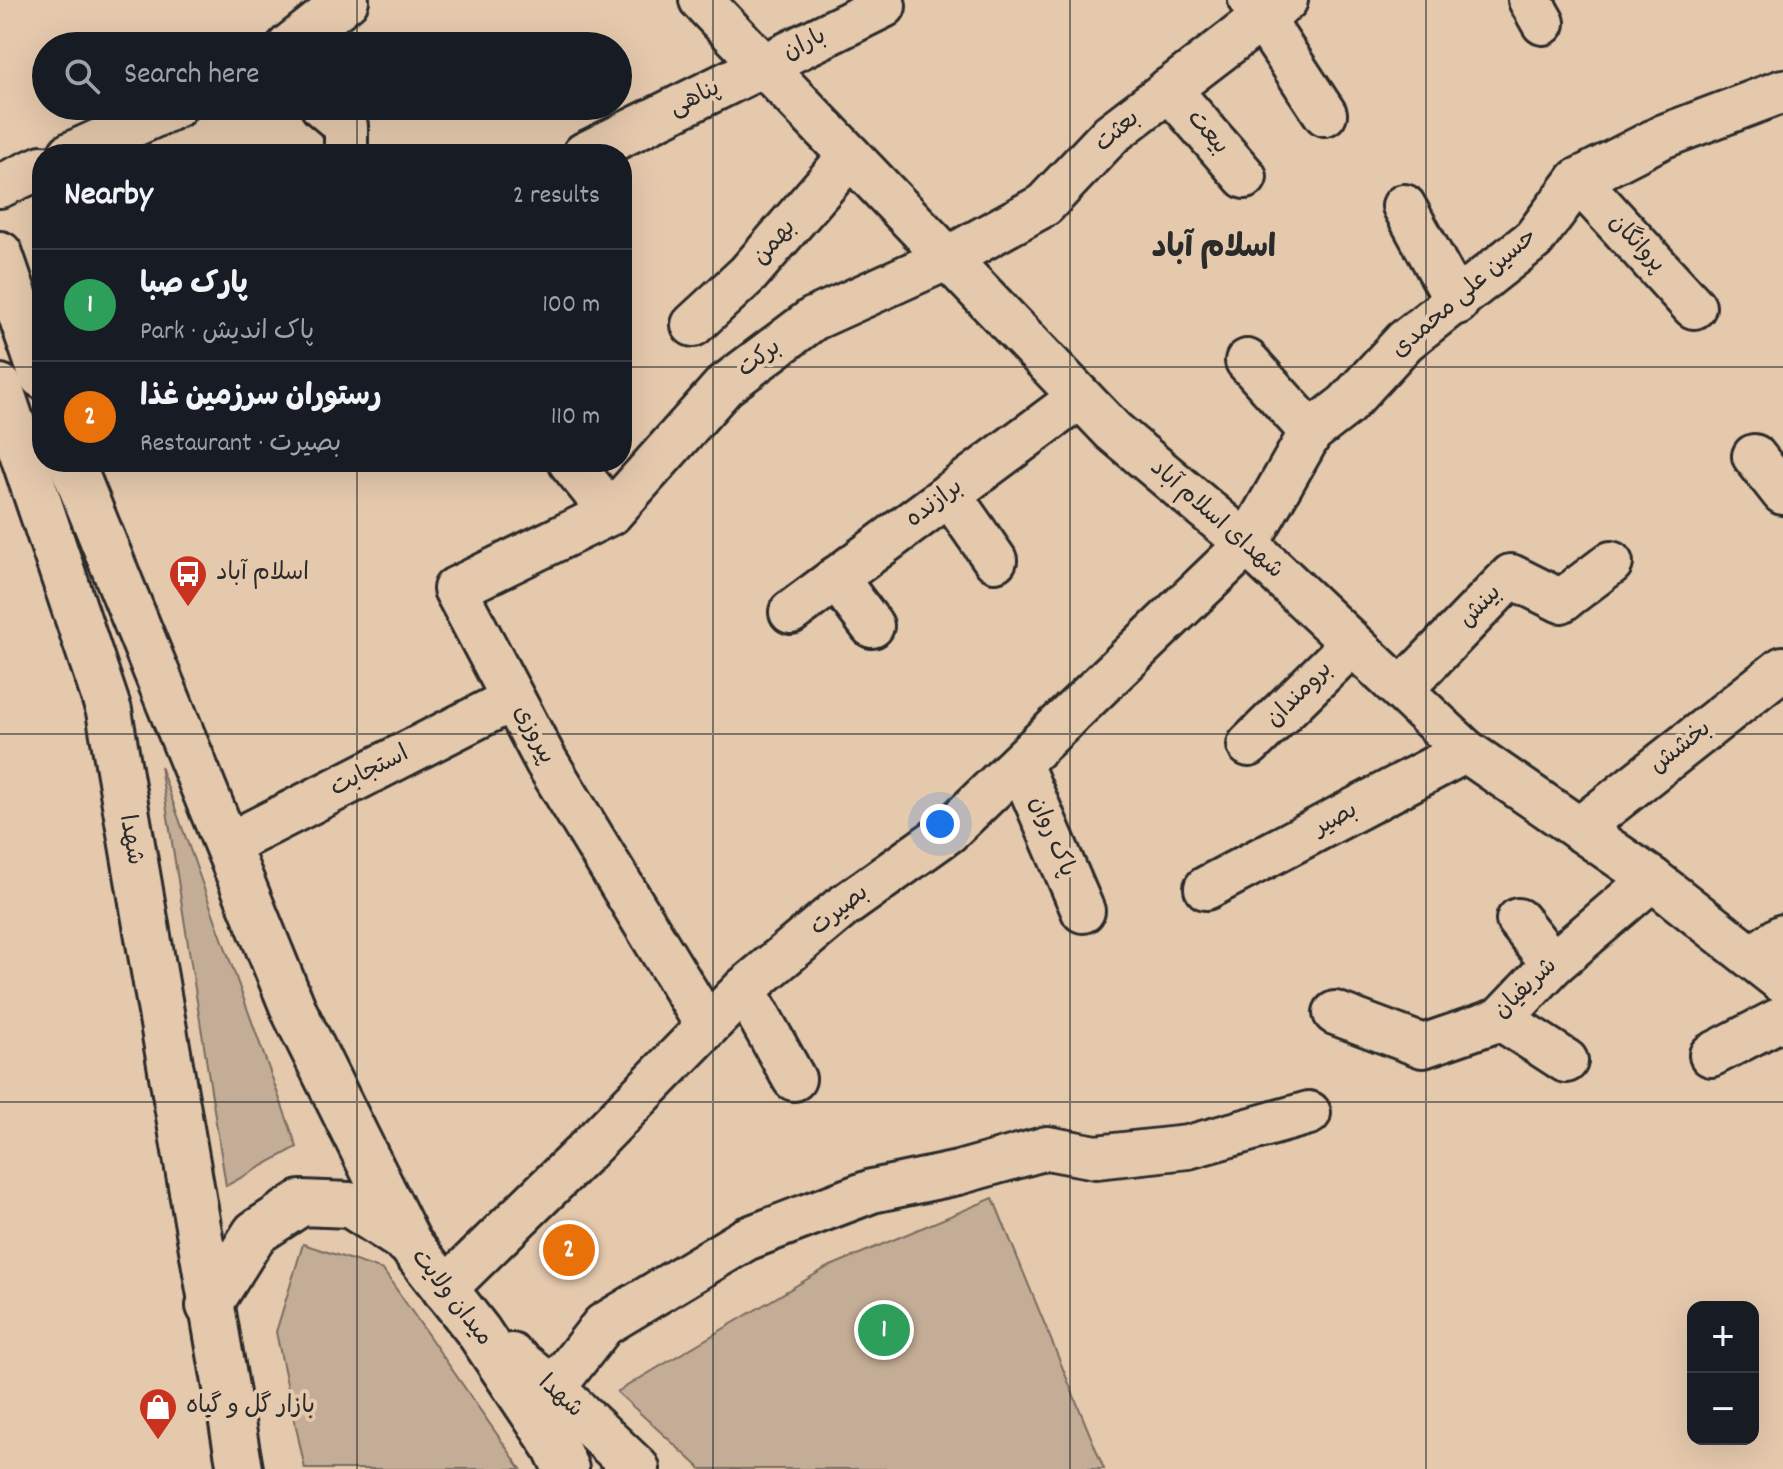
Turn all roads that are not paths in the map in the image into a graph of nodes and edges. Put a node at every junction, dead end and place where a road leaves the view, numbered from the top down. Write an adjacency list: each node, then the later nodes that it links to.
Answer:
1 (347, 0): 5 (street)
2 (701, 0): 6 (street, شهدای اسلام آباد)
3 (882, 0): 6 (street, باران)
4 (1266, 5): 7 (street, بعثت); 9 (street)
5 (307, 32)
6 (764, 66): 14 (street, پناهی); 15 (street, شهدای اسلام آباد)
7 (1169, 89): 17 (street, بیعت); 22 (street, بعثت)
8 (1783, 91): 18 (street, حسین علی محمدی)
9 (1325, 114)
10 (145, 120): 12 (street)
11 (339, 120): 13 (street)
12 (92, 144)
13 (346, 144)
14 (604, 144)
15 (850, 156): 22 (street, شهدای اسلام آباد); 25 (street, بهمن)
16 (32, 172): 19 (street)
17 (1245, 177)
18 (1578, 180): 23 (street, حسین علی محمدی); 24 (street, پروانگان)
19 (0, 186)
20 (1404, 206): 23 (street)
21 (0, 254): 26 (main road)
22 (948, 258): 29 (street, شهدای اسلام آباد); 36 (street, برکت)
23 (1457, 303): 30 (street, حسین علی محمدی)
24 (1694, 307)
25 (693, 325)
26 (32, 347)
27 (1247, 361): 30 (street)
28 (0, 387): 69 (main road, شهدا)
29 (1080, 397): 35 (street, برازنده); 37 (street, شهدای اسلام آباد)
30 (1311, 432): 37 (street, حسین علی محمدی)
31 (1754, 456): 34 (street)
32 (75, 472): 51 (main road)
33 (578, 472): 36 (street)
34 (1783, 493)
35 (949, 494): 38 (street); 40 (street, برازنده)
36 (611, 513): 46 (street, پیروزی)
37 (1247, 544): 43 (street, شهدای اسلام آباد); 49 (street, بصیرت)
38 (995, 560)
39 (1611, 563): 45 (street, بینش)
40 (836, 578): 41 (street, برازنده); 42 (street)
41 (791, 612)
42 (872, 626)
43 (1352, 644): 45 (street, شهدای اسلام آباد); 47 (street, برومندان)
44 (1783, 668): 50 (street, بخشش)
45 (1402, 689): 48 (street, شهدای اسلام آباد)
46 (513, 699): 51 (street, استجابت); 62 (street, پیروزی)
47 (1249, 745)
48 (1466, 751): 50 (street, شهدای اسلام آباد); 53 (street, بصیر)
49 (1020, 764): 54 (street, پاک روان); 58 (street, بصیرت)
50 (1579, 829): 52 (street, شهدای اسلام آباد)
51 (227, 845): 67 (main road)
52 (1652, 879): 56 (street, شهدای اسلام آباد); 57 (street, شریفیان)
53 (1206, 888)
54 (1083, 911)
55 (1518, 920): 57 (street)
56 (1773, 958)
57 (1553, 964): 61 (street, شریفیان)
58 (744, 989): 62 (street, بصیرت); 65 (street)
59 (1335, 1013): 61 (street, شریفیان)
60 (1783, 1018): 63 (street)
61 (1501, 1019): 64 (street)
62 (707, 1026): 68 (street, بصیرت)
63 (1711, 1055)
64 (1566, 1061)
65 (794, 1079)
66 (1309, 1113): 71 (street)
67 (409, 1243): 68 (main road, میدان ولایت); 69 (main road, میدان ولایت)
68 (444, 1290): 70 (main road, میدان ولایت)
69 (209, 1306): 72 (main road)
70 (478, 1331): 71 (main road, شهدا); 73 (main road, میدان ولایت)
71 (553, 1389): 74 (main road, شهدا)
72 (240, 1469)
73 (566, 1469)
74 (637, 1469)

